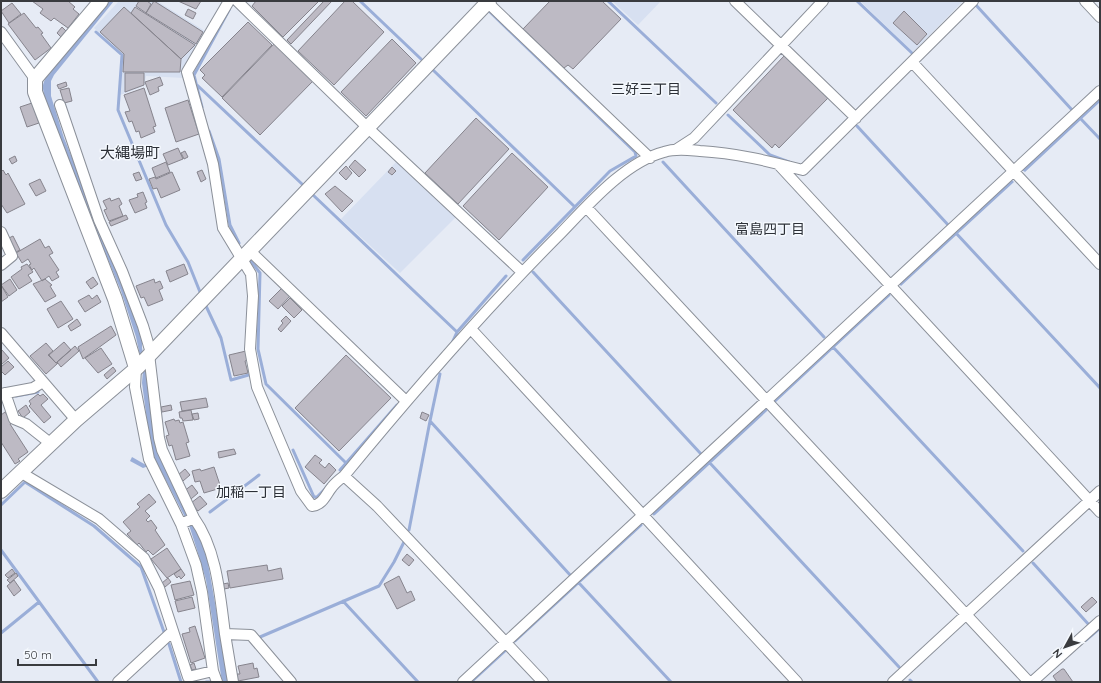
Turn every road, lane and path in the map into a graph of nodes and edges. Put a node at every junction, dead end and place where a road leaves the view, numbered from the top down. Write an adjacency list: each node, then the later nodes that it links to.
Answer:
1 (101, 1): 13 (street)
2 (229, 1): 24 (street)
3 (237, 1): 17 (street)
4 (488, 1): 17 (street); 19 (street)
5 (735, 1): 11 (street)
6 (824, 1): 11 (street)
7 (973, 1): 12 (street)
8 (1085, 1): 9 (street)
9 (1100, 17)
10 (1, 32): 13 (street)
11 (781, 46): 16 (street); 18 (street)
12 (912, 62): 16 (street); 21 (street)
13 (35, 79): 32 (street)
14 (1100, 91): 21 (street)
15 (60, 104): 31 (street)
16 (856, 118): 20 (street)
17 (367, 127): 24 (street); 27 (street)
18 (677, 150): 19 (street); 20 (street)
19 (650, 158): 22 (street)
20 (777, 163): 28 (street)
21 (1014, 172): 25 (street); 28 (street)
22 (586, 207): 27 (street); 36 (street)
23 (1, 232): 26 (street)
24 (245, 254): 31 (street); 35 (street); 40 (street)
25 (1100, 264)
26 (1, 265)
27 (522, 272): 29 (street)
28 (891, 286): 36 (street); 43 (street)
29 (471, 329): 35 (street); 45 (street)
30 (1, 333): 33 (street)
31 (149, 354): 32 (street); 46 (street)
32 (137, 368): 37 (street); 46 (street)
33 (43, 382): 34 (street); 37 (street)
34 (3, 393): 38 (street)
35 (406, 401): 40 (street)
36 (767, 401): 45 (street); 47 (street)
37 (76, 420): 38 (street)
38 (50, 443): 39 (street)
39 (20, 472): 41 (street); 49 (street)
40 (344, 476): 51 (street)
41 (1, 491)
42 (1100, 491): 43 (street)
43 (1089, 500): 44 (street); 47 (street)
44 (1100, 512)
45 (642, 515): 51 (street); 59 (street)
46 (188, 521): 50 (street); 52 (street)
47 (966, 615): 60 (street); 61 (street)
48 (1100, 621): 62 (street)
49 (173, 631): 52 (street); 53 (street)
50 (224, 634): 55 (street); 56 (street)
51 (506, 642): 57 (street); 58 (street)
52 (213, 670): 54 (street)
53 (118, 682)
54 (217, 682)
55 (233, 682)
56 (291, 682)
57 (463, 682)
58 (543, 682)
59 (797, 682)
60 (893, 682)
61 (1029, 682)
62 (1032, 682)

